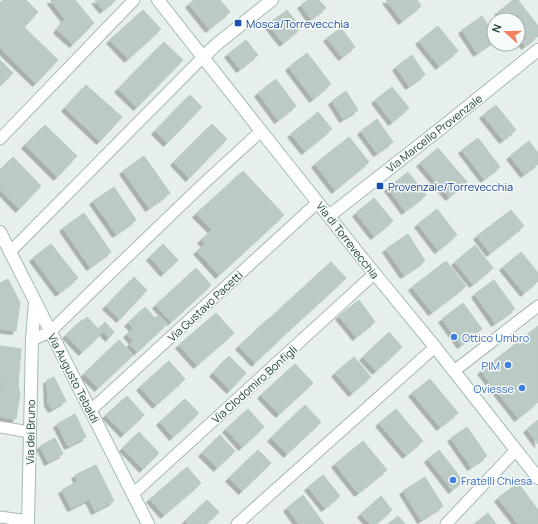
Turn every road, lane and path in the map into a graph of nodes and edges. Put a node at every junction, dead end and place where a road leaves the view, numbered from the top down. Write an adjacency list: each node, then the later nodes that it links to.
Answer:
1 (134, 0): 7 (street)
2 (158, 0): 5 (street, Via di Torrevecchia)
3 (272, 0): 5 (street)
4 (538, 50): 9 (street, Via Marcello Provenzale)
5 (203, 57): 6 (street, Via di Torrevecchia); 11 (street)
6 (261, 132): 8 (street, Via di Torrevecchia); 15 (street)
7 (0, 139)
8 (318, 202): 9 (street, Via di Torrevecchia); 19 (street, Via Gustavo Pacetti)
9 (329, 216): 12 (street, Via di Torrevecchia)
10 (0, 232): 11 (street, Via Augusto Tebaldi)
11 (5, 252): 13 (street, Via Augusto Tebaldi)
12 (374, 274): 17 (street, Via di Torrevecchia); 24 (street, Via Clodomiro Bonfigli)
13 (35, 301): 15 (street, Via Augusto Tebaldi); 16 (street, Via dei Bruno)
14 (538, 306): 18 (street)
15 (50, 332): 16 (street); 19 (street, Via Augusto Tebaldi)
16 (32, 340): 21 (street, Via dei Bruno)
17 (435, 347): 18 (street, Via di Torrevecchia); 28 (street)
18 (454, 371): 22 (street, Via di Torrevecchia)
19 (91, 410): 24 (street, Via Augusto Tebaldi)
20 (0, 427): 21 (street)
21 (29, 432): 26 (street, Via dei Bruno)
22 (516, 450): 23 (street, Via di Torrevecchia); 29 (street)
23 (538, 478)
24 (133, 494): 27 (street, Via Augusto Tebaldi)
25 (0, 517): 26 (street)
26 (28, 522)
27 (148, 524)
28 (237, 524)
29 (446, 524)

